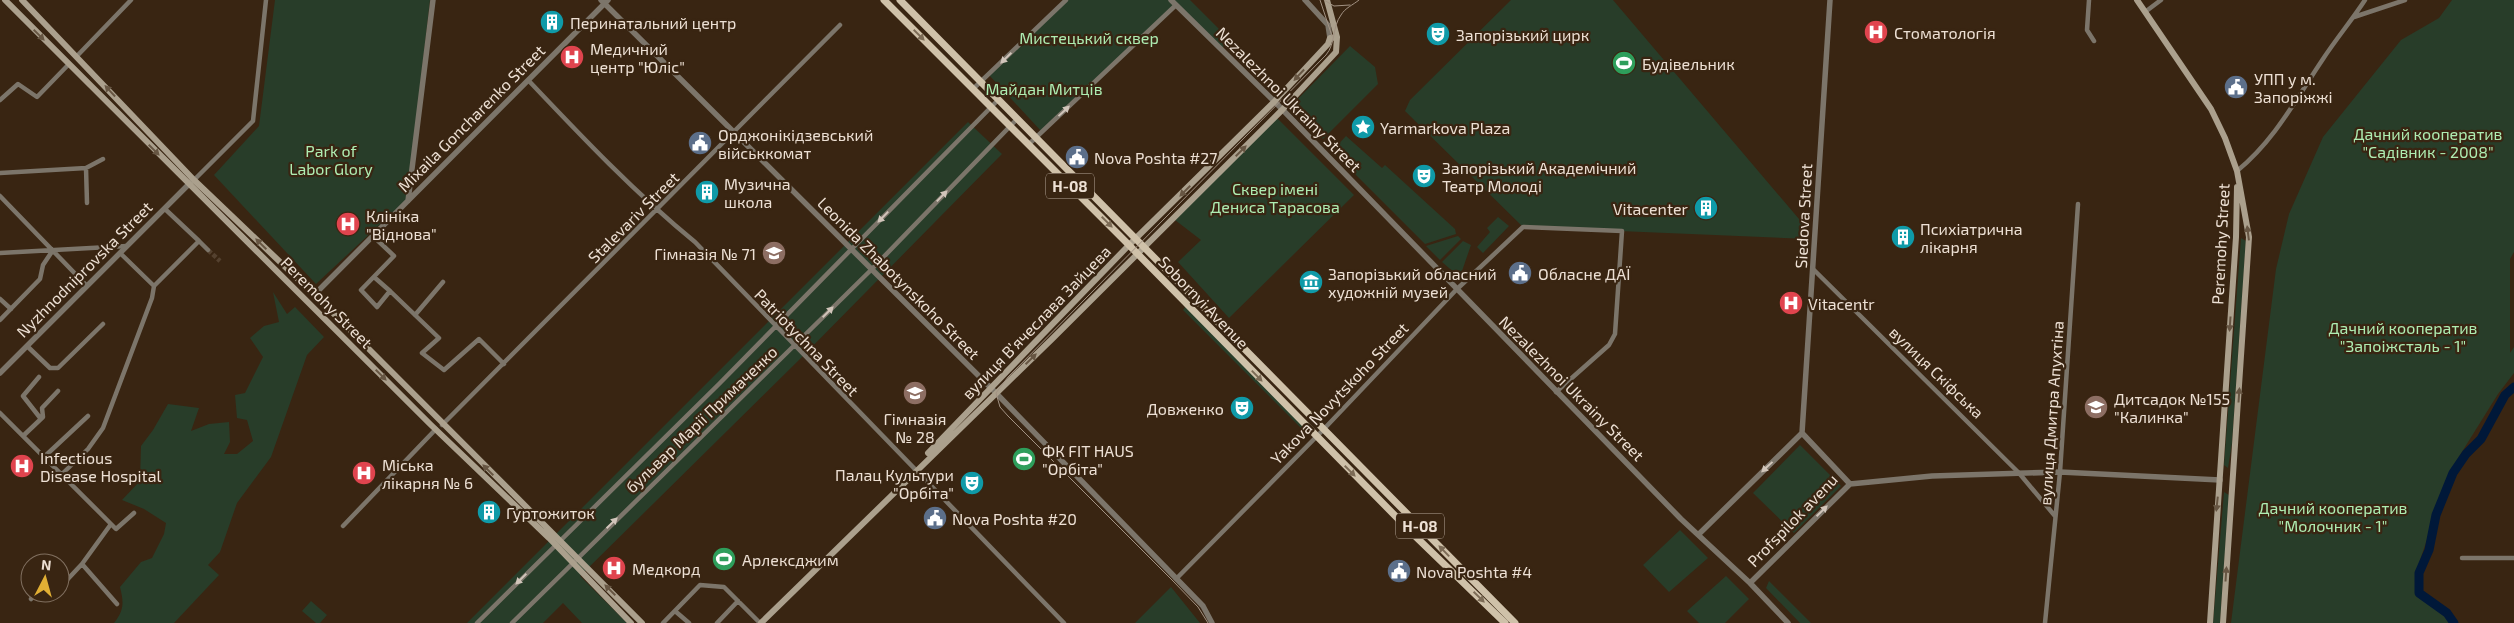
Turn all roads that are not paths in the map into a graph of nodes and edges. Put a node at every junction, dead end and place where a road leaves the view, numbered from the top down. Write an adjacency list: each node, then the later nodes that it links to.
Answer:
1 (5, 0): 26 (main road, Peremohy Street, one-way to 26)
2 (22, 0): 25 (main road, Peremohy Street)
3 (131, 0): 25 (street)
4 (266, 0): 44 (street)
5 (433, 0): 47 (street)
6 (884, 0): 29 (main road, Sobornyi Avenue / Н-08, one-way to 29)
7 (900, 0): 28 (main road, Sobornyi Avenue / Н-08)
8 (1066, 0): 28 (street, one-way to 28)
9 (1171, 0): 19 (street, Nezalezhnoi Ukrainy Street)
10 (1305, 0): 23 (street)
11 (1327, 0): 23 (main road)
12 (1830, 0): 65 (street, Siedova Street)
13 (2089, 0): 24 (street)
14 (2138, 0): 20 (main road)
15 (2161, 0): 20 (street)
16 (2365, 0): 21 (street)
17 (2405, 0): 21 (street)
18 (605, 1): 27 (street, Mixaila Goncharenko Street); 37 (street, Leonida Zhabotynskoho Street)
19 (1176, 5): 32 (street, Nezalezhnoi Ukrainy Street); 38 (street, one-way to 19)
20 (2145, 12): 42 (main road)
21 (2354, 17): 42 (street)
22 (840, 25): 37 (street, Stalevariv Street)
23 (1333, 38): 32 (main road, вулиця Вʼячеслава Зайцева, one-way to 32); 34 (main road)
24 (2094, 41)
25 (77, 56): 44 (main road, Peremohy Street, one-way to 25)
26 (69, 64): 30 (street); 45 (main road, Peremohy Street, one-way to 45)
27 (529, 81): 47 (street, Mixaila Goncharenko Street); 51 (street, Patriotychna Street)
28 (981, 81): 29 (street); 31 (main road, Sobornyi Avenue / Н-08)
29 (973, 89): 33 (main road, Sobornyi Avenue / Н-08)
30 (0, 100)
31 (999, 100): 33 (street, бульвар Марії Примаченко); 35 (main road, Sobornyi Avenue / Н-08)
32 (1274, 102): 34 (street, Nezalezhnoi Ukrainy Street); 53 (main road, вулиця Вʼячеслава Зайцева, one-way to 53)
33 (991, 107): 36 (main road, Sobornyi Avenue / Н-08); 60 (street, бульвар Марії Примаченко, one-way to 60)
34 (1282, 110): 57 (main road, one-way to 34); 70 (street, Nezalezhnoi Ukrainy Street)
35 (1017, 119): 36 (street, бульвар Марії Примаченко); 38 (main road, Sobornyi Avenue / Н-08)
36 (1010, 126): 39 (main road, Sobornyi Avenue / Н-08); 64 (street, бульвар Марії Примаченко, one-way to 36)
37 (734, 132): 51 (street, Stalevariv Street); 60 (street, Leonida Zhabotynskoho Street)
38 (1036, 137): 39 (street); 53 (main road, Sobornyi Avenue / Н-08)
39 (1028, 145): 55 (main road, Sobornyi Avenue / Н-08, one-way to 55)
40 (103, 159): 41 (street)
41 (86, 168): 43 (street); 48 (street)
42 (2237, 171): 104 (main road, Peremohy Street, one-way to 104); 105 (main road, Peremohy Street, one-way to 42)
43 (0, 173)
44 (194, 180): 45 (street, Nyzhnodniprovska Street); 72 (main road, Peremohy Street, one-way to 44)
45 (189, 185): 50 (street, Nyzhnodniprovska Street); 74 (main road, Peremohy Street)
46 (0, 196): 58 (street)
47 (408, 201): 52 (street, Mixaila Goncharenko Street)
48 (88, 203)
49 (2078, 204): 101 (street, вулиця Дмитра Апухтіна)
50 (165, 209): 54 (street); 56 (street, Nyzhnodniprovska Street)
51 (656, 210): 79 (street, Patriotychna Street); 82 (street, Stalevariv Street)
52 (374, 237): 66 (street); 72 (street, Mixaila Goncharenko Street)
53 (1136, 238): 55 (main road, вулиця Вʼячеслава Зайцева); 57 (main road, Sobornyi Avenue / Н-08)
54 (199, 241): 59 (street); 69 (street)
55 (1130, 245): 63 (main road, Sobornyi Avenue / Н-08); 86 (main road, вулиця Вʼячеслава Зайцева)
56 (127, 246): 58 (street); 62 (street, Nyzhnodniprovska Street)
57 (1144, 246): 63 (main road, вулиця Вʼячеслава Зайцева); 93 (main road, Sobornyi Avenue / Н-08)
58 (53, 250): 61 (street); 68 (street); 75 (street)
59 (208, 250)
60 (852, 250): 64 (street, Leonida Zhabotynskoho Street); 79 (street, бульвар Марії Примаченко)
61 (0, 253)
62 (120, 253): 68 (street, Nyzhnodniprovska Street); 69 (street)
63 (1137, 253): 86 (main road, вулиця Вʼячеслава Зайцева, one-way to 63); 97 (main road, Sobornyi Avenue / Н-08, one-way to 97)
64 (871, 270): 81 (street, бульвар Марії Примаченко, one-way to 64); 86 (street, Leonida Zhabotynskoho Street)
65 (1814, 270): 94 (street, Siedova Street); 102 (street, вулиця Скіфська)
66 (374, 277): 71 (street); 71 (street)
67 (443, 282): 76 (street)
68 (87, 286): 80 (street, Nyzhnodniprovska Street)
69 (154, 286): 96 (street)
70 (1456, 290): 87 (street, Nezalezhnoi Ukrainy Street); 87 (street, Yakova Novytskoho Street); 93 (street, Yakova Novytskoho Street)
71 (390, 291): 76 (street)
72 (315, 294): 74 (main road); 91 (main road, Peremohy Street)
73 (0, 299): 75 (street)
74 (308, 301): 92 (main road, Peremohy Street, one-way to 92)
75 (11, 309): 77 (street)
76 (415, 315): 82 (street)
77 (0, 320)
78 (103, 324): 80 (street)
79 (776, 328): 81 (street, Patriotychna Street); 112 (street, бульвар Марії Примаченко)
80 (27, 346): 83 (street, Nyzhnodniprovska Street)
81 (794, 347): 100 (street, Patriotychna Street); 115 (street, бульвар Марії Примаченко, one-way to 81)
82 (504, 364): 91 (street, Stalevariv Street)
83 (0, 373)
84 (38, 377): 90 (street)
85 (58, 391): 90 (street)
86 (993, 391): 100 (main road, вулиця Вʼячеслава Зайцева); 118 (street, Leonida Zhabotynskoho Street)
87 (1556, 392): 111 (street, Nezalezhnoi Ukrainy Street)
88 (0, 413): 95 (street)
89 (88, 416): 99 (street)
90 (41, 419): 95 (street)
91 (442, 424): 112 (main road, Peremohy Street, one-way to 91)
92 (436, 429): 110 (street); 112 (main road, Peremohy Street)
93 (1323, 430): 97 (street, Yakova Novytskoho Street); 134 (main road, Sobornyi Avenue / Н-08, one-way to 93)
94 (1802, 433): 106 (street, Profspilok avenu); 111 (street, one-way to 111)
95 (23, 436): 99 (street)
96 (98, 436): 98 (street); 103 (street)
97 (1316, 437): 118 (street, Yakova Novytskoho Street); 133 (main road, Sobornyi Avenue / Н-08, one-way to 133)
98 (104, 441)
99 (44, 458): 103 (street)
100 (914, 469): 123 (main road, вулиця Вʼячеслава Зайцева); 131 (street, Patriotychna Street)
101 (2060, 472): 102 (street); 104 (street); 108 (street, вулиця Дмитра Апухтіна)
102 (2019, 473): 106 (street); 108 (street, вулиця Скіфська)
103 (62, 474): 109 (street)
104 (2220, 480): 105 (main road); 137 (main road, Peremohy Street, one-way to 137)
105 (2233, 481): 138 (main road, Peremohy Street, one-way to 105)
106 (1850, 484): 119 (street, Profspilok avenu, one-way to 106)
107 (134, 513): 109 (street)
108 (2055, 518): 136 (street, вулиця Дмитра Апухтіна)
109 (111, 524): 116 (street)
110 (343, 526)
111 (1699, 534): 119 (street, Nezalezhnoi Ukrainy Street)
112 (558, 542): 115 (main road, Peremohy Street); 124 (street, бульвар Марії Примаченко, one-way to 124)
113 (2462, 558): 114 (street)
114 (2514, 558)
115 (575, 560): 125 (street, бульвар Марії Примаченко); 126 (main road, Peremohy Street); 127 (main road, Peremohy Street, one-way to 115)
116 (82, 564): 117 (street); 121 (street)
117 (70, 577)
118 (1176, 579): 132 (street, Leonida Zhabotynskoho Street)
119 (1750, 583): 135 (street, Nezalezhnoi Ukrainy Street)
120 (738, 601): 122 (street); 123 (street); 130 (street)
121 (118, 604)
122 (675, 611): 128 (street); 129 (street)
123 (759, 622)
124 (477, 623)
125 (512, 623)
126 (631, 623)
127 (642, 623)
128 (663, 623)
129 (688, 623)
130 (716, 623)
131 (1064, 623)
132 (1212, 623)
133 (1505, 623)
134 (1515, 623)
135 (1788, 623)
136 (2045, 623)
137 (2210, 623)
138 (2223, 623)

